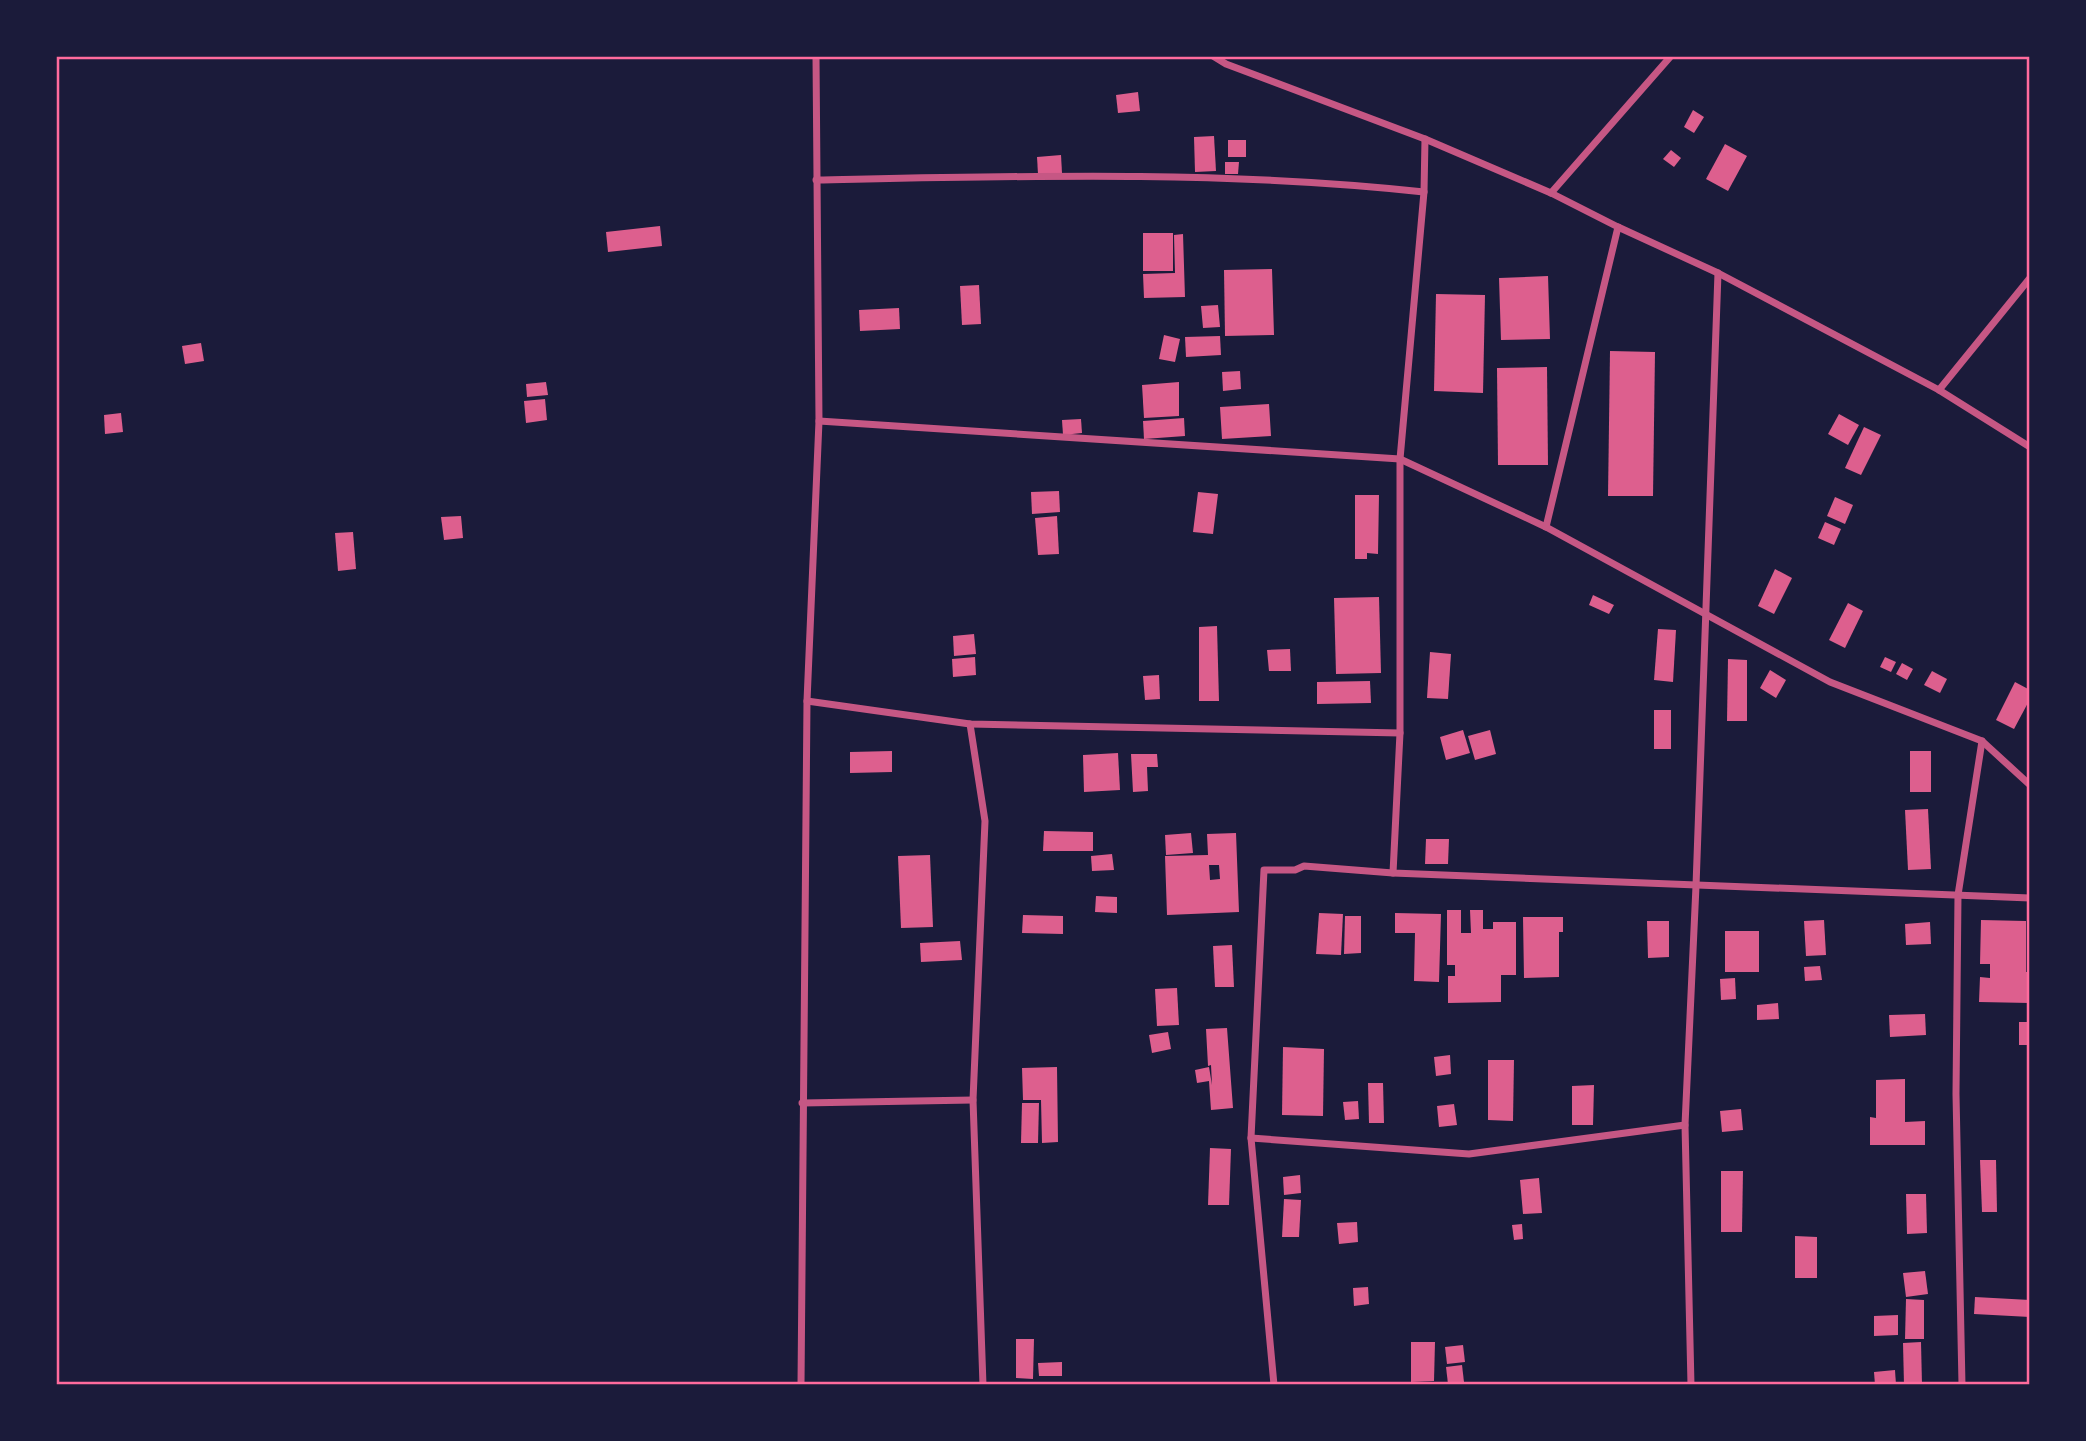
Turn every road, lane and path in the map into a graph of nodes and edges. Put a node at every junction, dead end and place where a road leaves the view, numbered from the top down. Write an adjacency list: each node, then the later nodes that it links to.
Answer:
1 (816, 56): 7 (street)
2 (1213, 56): 5 (street)
3 (1231, 56): 5 (street)
4 (1671, 56): 9 (street)
5 (1226, 64): 6 (street)
6 (1425, 139): 8 (street); 9 (street)
7 (816, 180): 8 (street); 14 (street)
8 (1424, 191): 16 (street)
9 (1551, 192): 10 (street)
10 (1618, 227): 11 (street); 17 (street)
11 (1718, 273): 13 (street); 18 (street)
12 (2030, 278): 13 (street)
13 (1939, 390): 15 (street)
14 (819, 421): 16 (street); 19 (street)
15 (2030, 447)
16 (1400, 459): 17 (street); 21 (street)
17 (1546, 527): 18 (street)
18 (1706, 615): 22 (street); 25 (street)
19 (807, 701): 20 (street); 29 (street)
20 (970, 723): 21 (street); 28 (street)
21 (1400, 733): 24 (street)
22 (1982, 741): 23 (street); 26 (street)
23 (2030, 785)
24 (1393, 873): 25 (street); 31 (street)
25 (1696, 886): 26 (street); 30 (street)
26 (1958, 895): 27 (street); 36 (street)
27 (2030, 898)
28 (973, 1100): 29 (street); 33 (street)
29 (802, 1103): 32 (street)
30 (1685, 1125): 31 (street); 35 (street)
31 (1251, 1138): 34 (street)
32 (801, 1385)
33 (983, 1385)
34 (1274, 1385)
35 (1692, 1385)
36 (1962, 1385)

